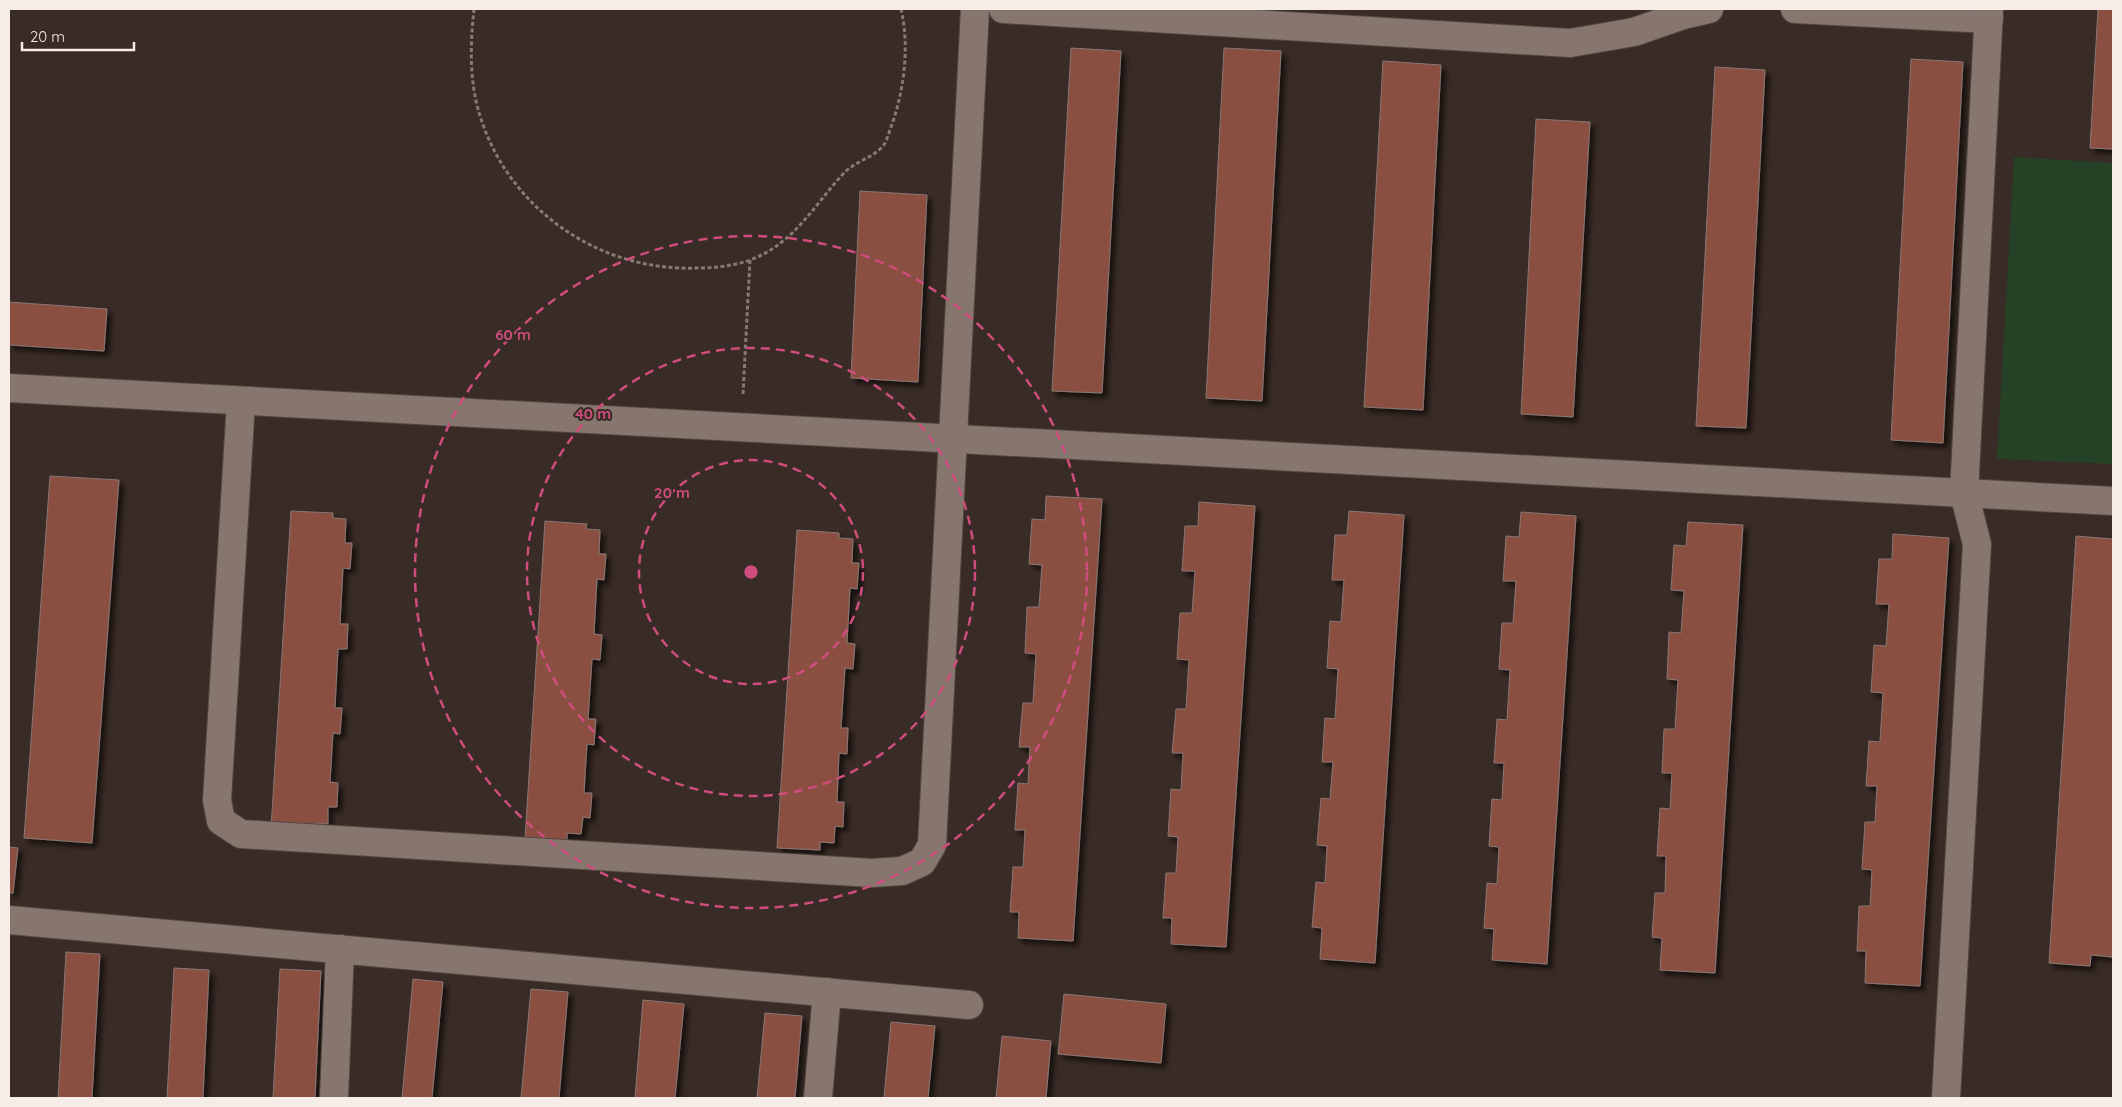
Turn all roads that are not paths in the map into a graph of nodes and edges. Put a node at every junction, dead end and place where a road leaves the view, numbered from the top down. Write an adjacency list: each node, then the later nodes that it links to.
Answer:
1 (975, 9): 8 (street)
2 (1003, 9): 3 (street)
3 (1709, 9)
4 (1795, 9): 5 (street)
5 (1989, 14): 9 (street)
6 (9, 388): 7 (street)
7 (241, 401): 8 (street); 8 (street)
8 (954, 439): 9 (street)
9 (1964, 493): 10 (street); 17 (street)
10 (2113, 501)
11 (9, 920): 12 (street)
12 (340, 949): 13 (street); 15 (street)
13 (827, 992): 14 (street); 16 (street)
14 (969, 1005)
15 (334, 1098)
16 (818, 1098)
17 (1946, 1098)

